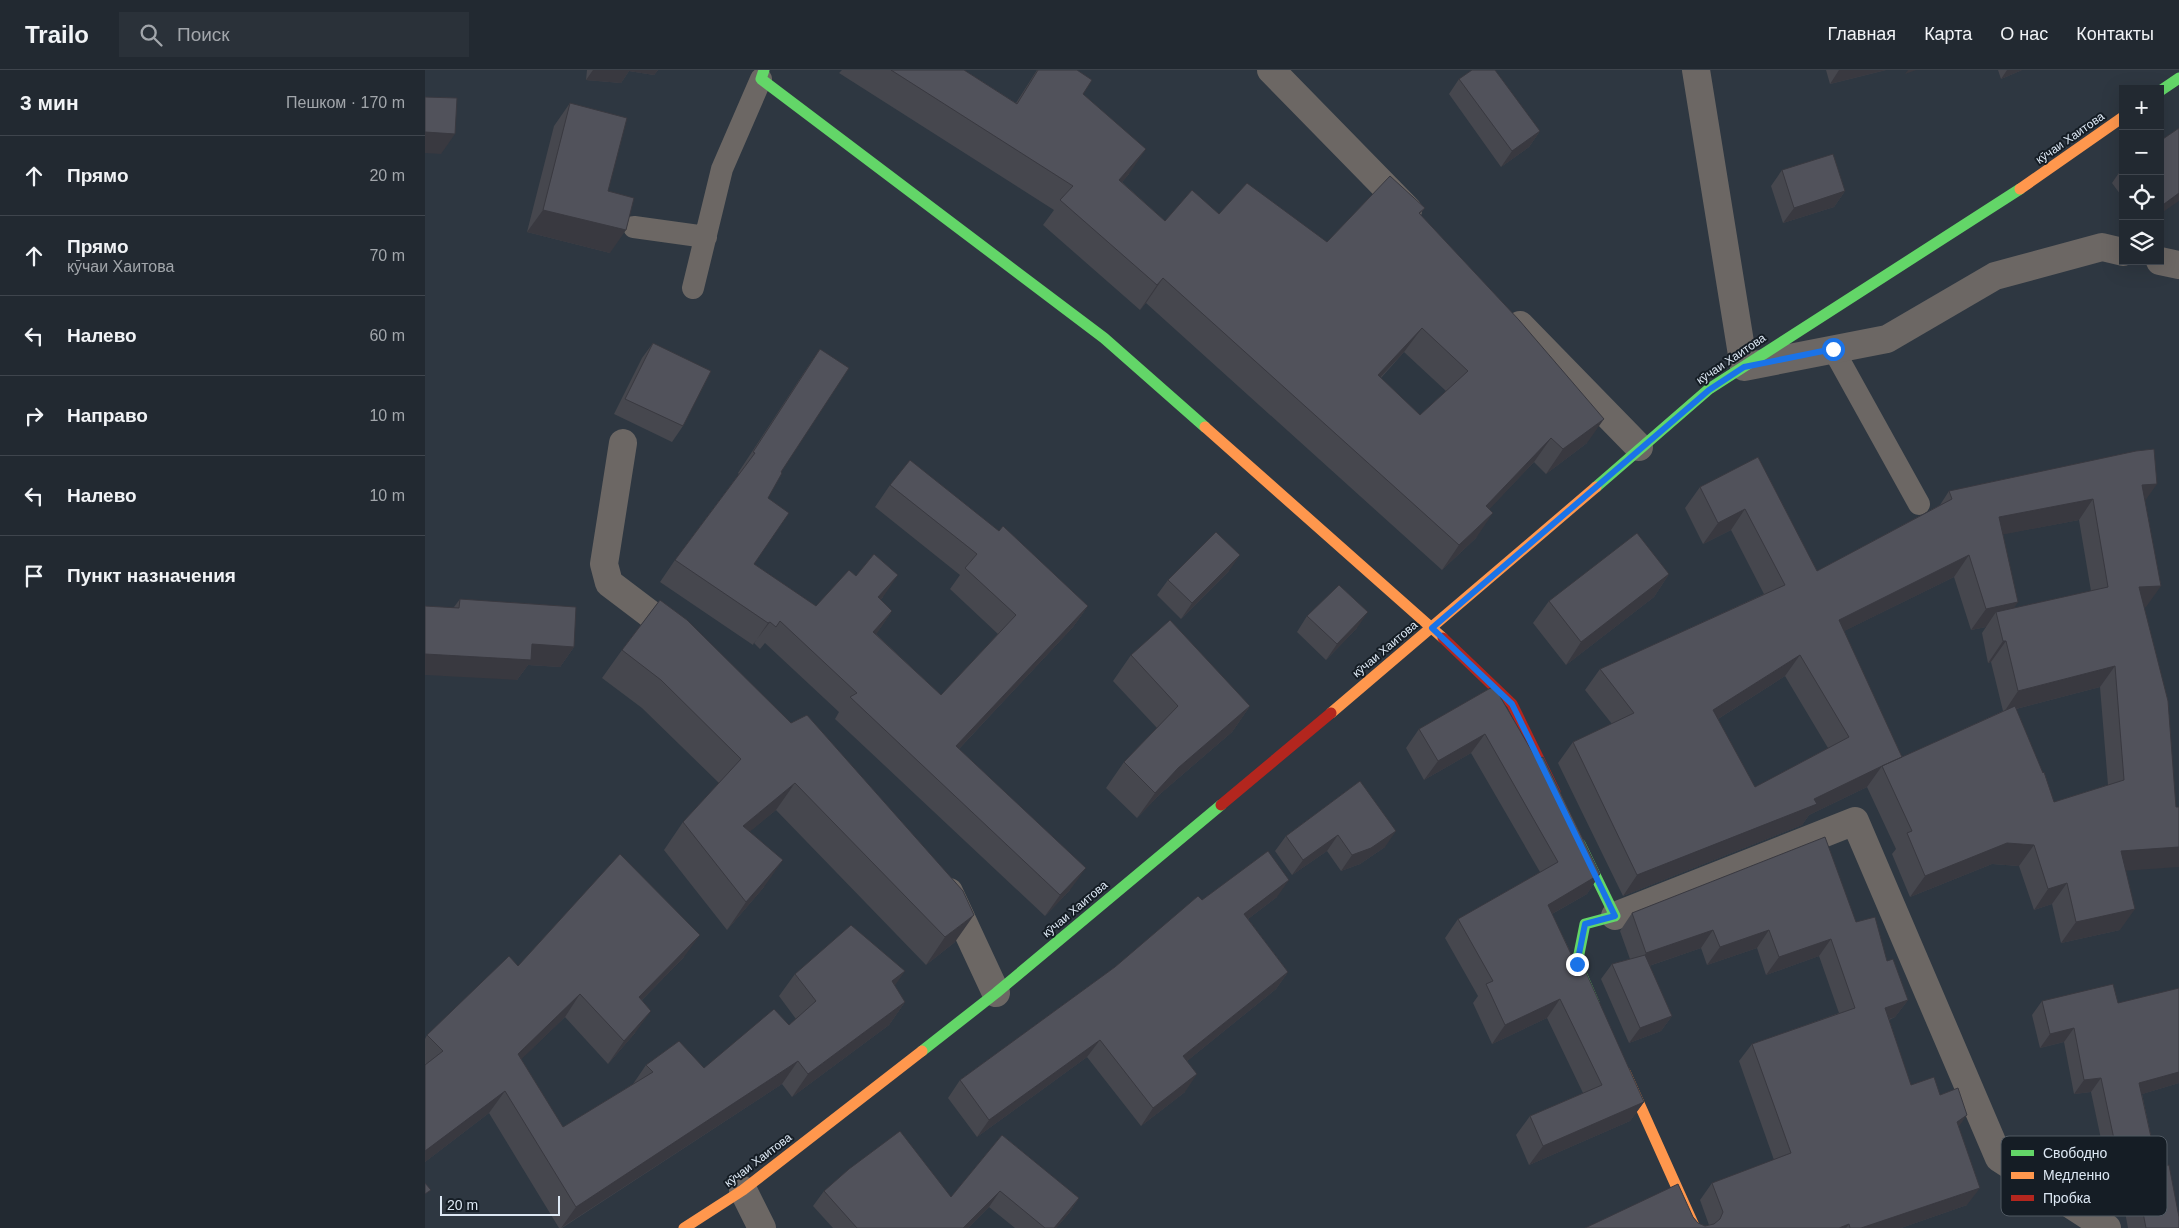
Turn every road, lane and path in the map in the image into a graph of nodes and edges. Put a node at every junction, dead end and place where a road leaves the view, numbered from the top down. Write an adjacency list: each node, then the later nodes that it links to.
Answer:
1 (1271, 70): 8 (street)
2 (1696, 70): 16 (street)
3 (763, 75): 9 (lane); 20 (main road)
4 (2179, 78): 5 (main road)
5 (2164, 88)
6 (2119, 120): 16 (main road, кӯчаи Хаитова)
7 (634, 227): 9 (lane)
8 (1424, 227)
9 (706, 237): 13 (lane)
10 (2119, 251): 15 (street)
11 (2164, 262): 12 (street)
12 (2179, 265)
13 (693, 288)
14 (1501, 305): 18 (street)
15 (1833, 349): 16 (street); 19 (lane)
16 (1744, 367): 18 (main road, кӯчаи Хаитова)
17 (623, 443): 21 (street)
18 (1639, 447): 20 (main road, кӯчаи Хаитова)
19 (1919, 504)
20 (1432, 628): 22 (main road); 26 (main road, кӯчаи Хаитова)
21 (702, 654)
22 (1559, 801)
23 (1576, 836): 25 (main road)
24 (939, 872): 26 (street)
25 (1615, 916): 27 (main road); 29 (street)
26 (996, 993): 30 (main road, кӯчаи Хаитова)
27 (1597, 1010)
28 (1622, 1064): 34 (main road)
29 (2001, 1159)
30 (743, 1190): 32 (main road, кӯчаи Хаитова); 33 (street)
31 (2088, 1216): 35 (street)
32 (684, 1228)
33 (762, 1228)
34 (1695, 1228)
35 (2107, 1228)

